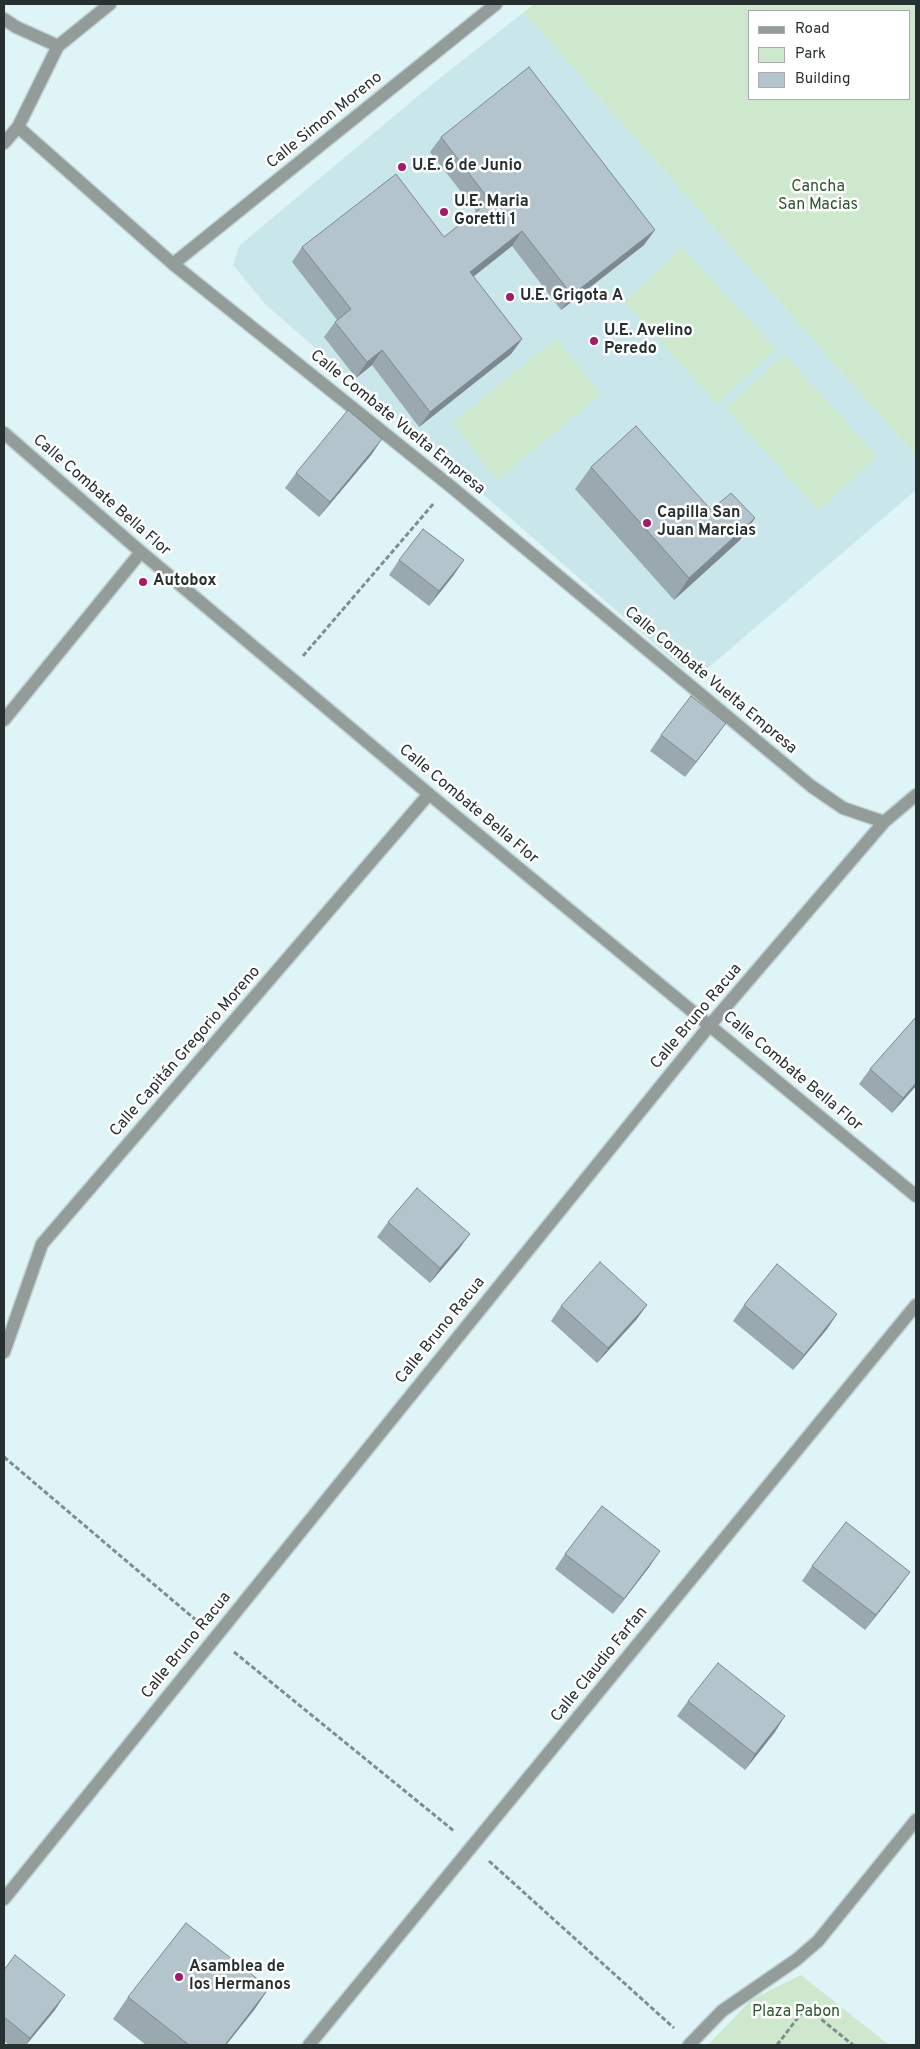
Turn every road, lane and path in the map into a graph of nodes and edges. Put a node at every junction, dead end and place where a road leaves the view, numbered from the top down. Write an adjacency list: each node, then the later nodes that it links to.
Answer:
1 (110, 4): 4 (street)
2 (496, 4): 7 (street, Calle Simon Moreno)
3 (4, 19): 4 (street)
4 (58, 46): 5 (street)
5 (18, 127): 6 (street); 7 (street, Calle Combate Vuelta Empresa)
6 (4, 144)
7 (173, 264): 9 (street, Calle Combate Vuelta Empresa)
8 (4, 433): 10 (street, Calle Combate Bella Flor)
9 (449, 485): 11 (path); 15 (street, Calle Combate Vuelta Empresa)
10 (141, 552): 11 (street, Calle Combate Bella Flor); 12 (street)
11 (287, 675): 13 (street, Calle Combate Bella Flor)
12 (4, 720)
13 (429, 794): 16 (street, Calle Combate Bella Flor); 19 (street, Calle Capitán Gregorio Moreno)
14 (916, 795): 15 (street, Calle Bruno Racua)
15 (884, 822): 16 (street, Calle Bruno Racua)
16 (710, 1025): 17 (street, Calle Combate Bella Flor); 21 (street, Calle Bruno Racua)
17 (916, 1196)
18 (916, 1305): 23 (street, Calle Claudio Farfan)
19 (5, 1349)
20 (4, 1457): 21 (path)
21 (216, 1637): 23 (path); 24 (street, Calle Bruno Racua)
22 (916, 1820): 25 (street)
23 (473, 1846): 25 (path); 26 (street, Calle Claudio Farfan)
24 (4, 1899)
25 (690, 2044)
26 (309, 2045)
27 (777, 2045): 28 (path)
28 (853, 2045)

